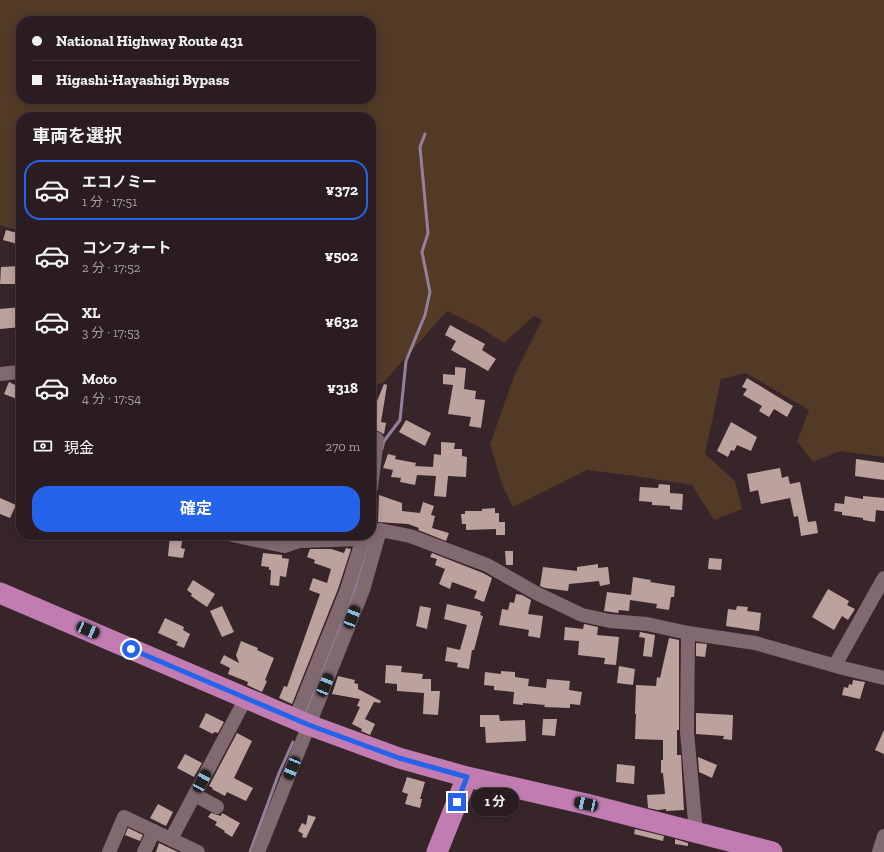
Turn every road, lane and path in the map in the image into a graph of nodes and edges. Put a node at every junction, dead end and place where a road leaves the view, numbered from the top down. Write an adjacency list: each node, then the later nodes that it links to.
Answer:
1 (16, 372): 2 (street)
2 (0, 374)
3 (377, 439): 4 (street)
4 (376, 447)
5 (376, 535): 12 (street)
6 (256, 540): 7 (street)
7 (311, 540)
8 (368, 540): 16 (street)
9 (369, 540): 16 (street)
10 (884, 578): 13 (street)
11 (0, 593): 15 (highway)
12 (688, 633): 13 (street); 21 (street)
13 (834, 665): 14 (street)
14 (884, 678)
15 (246, 698): 16 (highway); 18 (street)
16 (302, 722): 17 (highway); 27 (street)
17 (467, 777): 21 (highway); 28 (highway)
18 (195, 795): 19 (street); 23 (street)
19 (218, 807)
20 (154, 831): 23 (street); 24 (street); 25 (street)
21 (693, 831): 29 (highway)
22 (884, 836): 30 (street)
23 (171, 839): 26 (street)
24 (109, 852)
25 (144, 852)
26 (198, 852)
27 (258, 852)
28 (437, 852)
29 (772, 852)
30 (879, 852)

